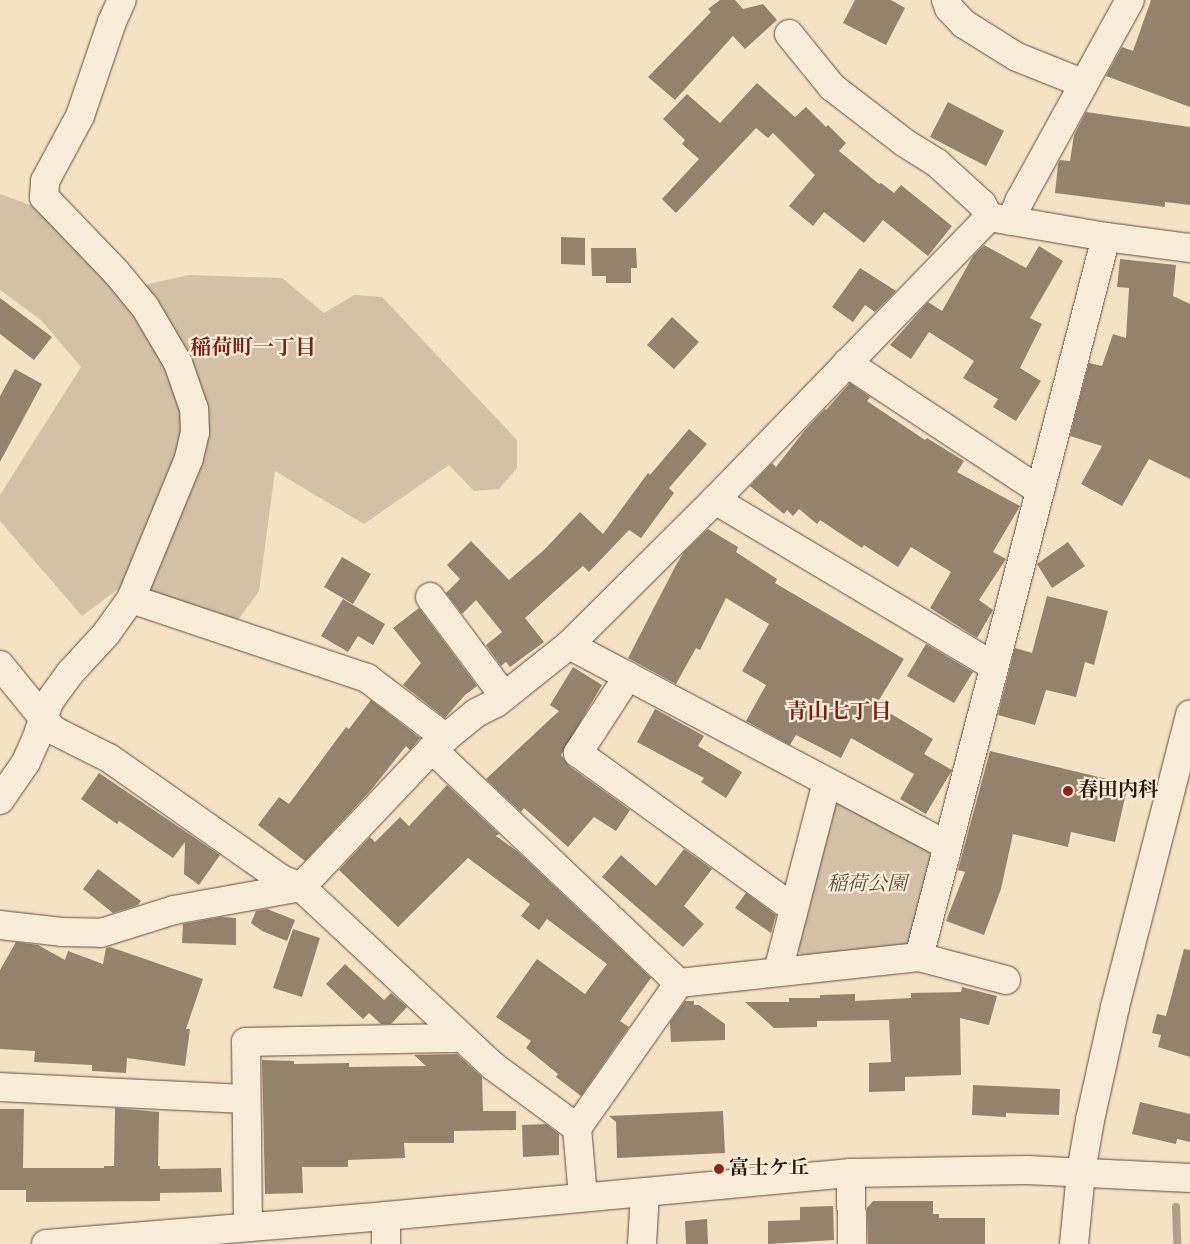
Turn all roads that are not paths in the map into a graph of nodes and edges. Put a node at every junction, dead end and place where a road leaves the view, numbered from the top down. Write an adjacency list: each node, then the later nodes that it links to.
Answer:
1 (122, 0): 13 (street)
2 (946, 0): 5 (street)
3 (1130, 0): 5 (street)
4 (789, 34): 6 (street)
5 (1084, 84): 6 (street)
6 (1000, 219): 7 (street); 9 (street)
7 (1106, 237): 8 (street); 10 (street)
8 (1190, 248)
9 (847, 362): 10 (street); 11 (street)
10 (1039, 490): 16 (street)
11 (715, 500): 14 (street); 16 (street)
12 (430, 597): 18 (street)
13 (132, 598): 20 (street); 21 (street)
14 (569, 645): 17 (street); 18 (street)
15 (0, 665): 20 (street)
16 (993, 666): 24 (street)
17 (628, 676): 22 (street); 26 (street)
18 (504, 696): 21 (street)
19 (1190, 714): 36 (street)
20 (44, 720): 23 (street); 25 (street)
21 (439, 744): 25 (street); 31 (street)
22 (827, 782): 24 (street); 26 (street)
23 (0, 800)
24 (946, 845): 28 (street)
25 (302, 887): 27 (street); 32 (street)
26 (794, 909): 29 (street)
27 (0, 925)
28 (919, 957): 29 (street); 30 (street)
29 (778, 972): 31 (street)
30 (1006, 980)
31 (679, 983): 35 (street)
32 (462, 1038): 34 (street); 35 (street)
33 (0, 1087): 34 (street)
34 (246, 1100): 42 (street)
35 (577, 1128): 40 (street)
36 (1081, 1172): 37 (street); 38 (street); 47 (street)
37 (851, 1173): 39 (street); 46 (street)
38 (1190, 1178)
39 (645, 1192): 40 (street); 45 (street)
40 (583, 1196): 41 (street)
41 (386, 1216): 42 (street); 44 (street)
42 (248, 1227): 43 (street)
43 (46, 1244)
44 (386, 1244)
45 (642, 1244)
46 (852, 1244)
47 (1074, 1244)

